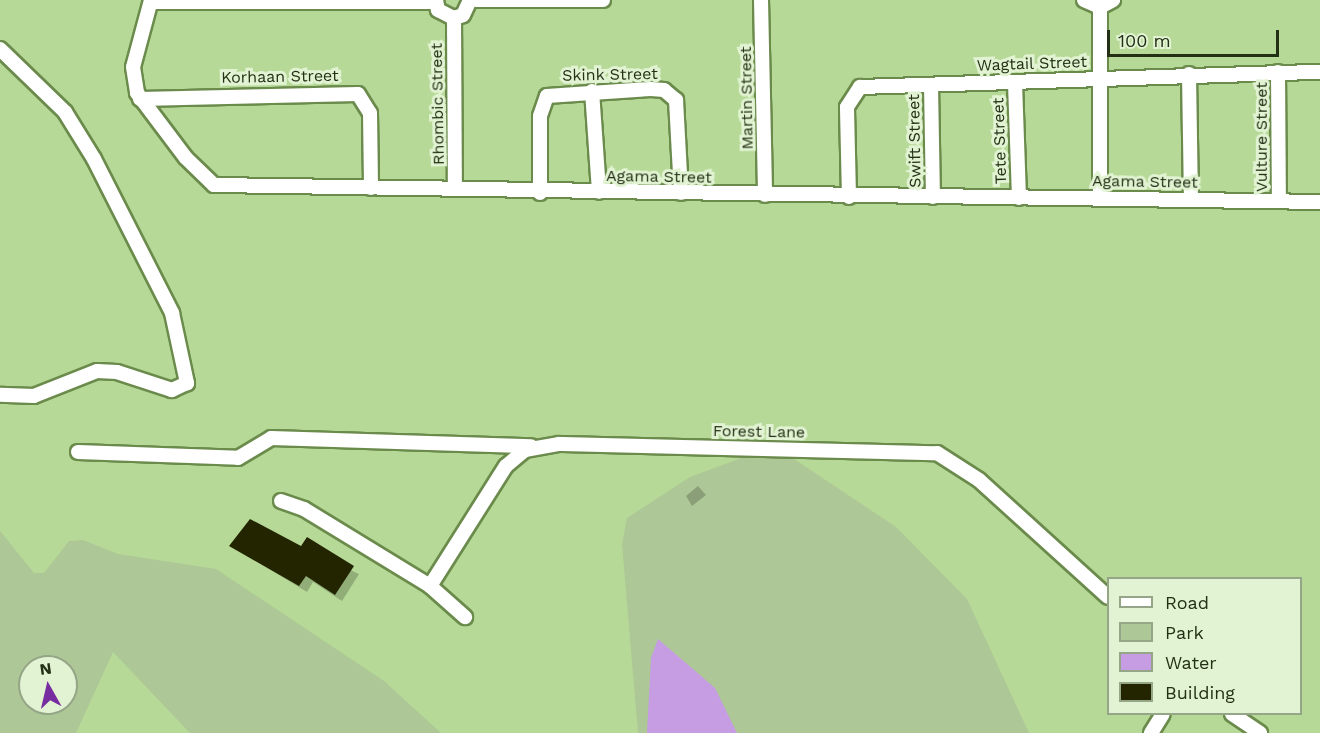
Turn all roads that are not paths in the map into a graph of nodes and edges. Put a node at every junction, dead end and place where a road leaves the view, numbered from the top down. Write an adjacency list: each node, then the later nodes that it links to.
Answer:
1 (470, 0): 11 (street)
2 (476, 0): 3 (street)
3 (603, 0)
4 (761, 0): 26 (street, Martin Street)
5 (1084, 0): 10 (street)
6 (1113, 0): 10 (street)
7 (151, 1): 8 (street); 20 (street, Agama Street)
8 (394, 1): 9 (street)
9 (436, 1): 11 (street)
10 (1100, 8): 16 (street)
11 (454, 18): 22 (street, Rhombic Street)
12 (0, 49): 34 (street)
13 (1278, 72): 14 (street, Wagtail Street); 15 (street, Wagtail Street); 32 (street, Vulture Street)
14 (1320, 72)
15 (1189, 74): 16 (street, Wagtail Street); 31 (street)
16 (1099, 78): 17 (street, Wagtail Street); 30 (street)
17 (1015, 83): 18 (street, Wagtail Street); 29 (street, Tete Street)
18 (931, 85): 27 (street, Wagtail Street); 28 (street, Swift Street)
19 (592, 91): 23 (street); 24 (street, Skink Street); 25 (street, Skink Street)
20 (140, 99): 21 (street, Agama Street); 21 (street, Korhaan Street)
21 (370, 188): 22 (street, Agama Street)
22 (456, 189): 24 (street, Agama Street)
23 (599, 192): 24 (street, Agama Street); 25 (street, Agama Street)
24 (540, 193)
25 (681, 193): 26 (street, Agama Street)
26 (765, 195): 27 (street, Agama Street)
27 (849, 196): 28 (street, Agama Street)
28 (933, 197): 29 (street, Agama Street)
29 (1018, 198): 30 (street, Agama Street)
30 (1100, 198): 31 (street, Agama Street)
31 (1191, 200): 32 (street, Agama Street)
32 (1279, 201): 33 (street, Agama Street)
33 (1320, 202)
34 (0, 395)
35 (539, 446): 36 (street); 38 (street, Forest Lane); 39 (street, Forest Lane)
36 (78, 452)
37 (281, 501): 38 (street)
38 (430, 586): 40 (street)
39 (1107, 596)
40 (465, 617)
41 (1162, 715): 43 (street)
42 (1233, 715): 44 (street)
43 (1151, 733)
44 (1260, 733)

